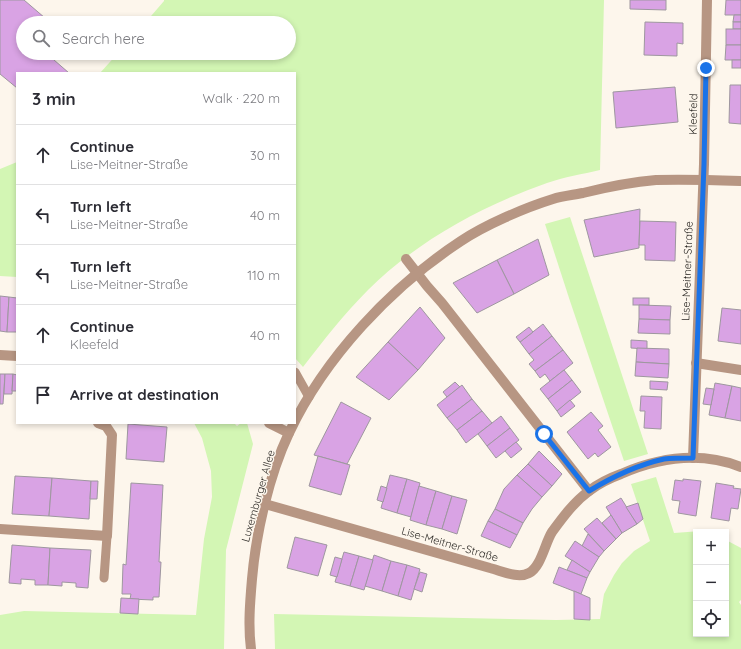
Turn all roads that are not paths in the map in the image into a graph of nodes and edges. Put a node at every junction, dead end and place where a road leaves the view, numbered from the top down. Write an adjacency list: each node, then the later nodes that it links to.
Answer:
1 (707, 0): 2 (street, Kleefeld)
2 (703, 180): 3 (street, Luxemburger Allee); 5 (street, Luxemburger Allee); 8 (street, Lise-Meitner-Straße)
3 (741, 181)
4 (406, 259): 5 (street)
5 (416, 274): 11 (street, Luxemburger Allee); 19 (street)
6 (0, 355): 7 (street)
7 (16, 356)
8 (696, 363): 9 (street); 17 (street, Lise-Meitner-Straße)
9 (741, 370)
10 (296, 374): 11 (lane)
11 (309, 397): 12 (street, Luxemburger Allee)
12 (296, 420)
13 (101, 424): 22 (street)
14 (271, 424): 16 (street)
15 (294, 424): 16 (street, Luxemburger Allee)
16 (289, 433): 20 (street, Luxemburger Allee)
17 (693, 458): 18 (street, Lise-Meitner-Straße); 19 (street, Lise-Meitner-Straße)
18 (741, 467)
19 (589, 491): 20 (street, Lise-Meitner-Straße)
20 (265, 504): 24 (street, Luxemburger Allee)
21 (0, 529): 22 (street)
22 (107, 536): 23 (lane)
23 (104, 578)
24 (250, 649)

